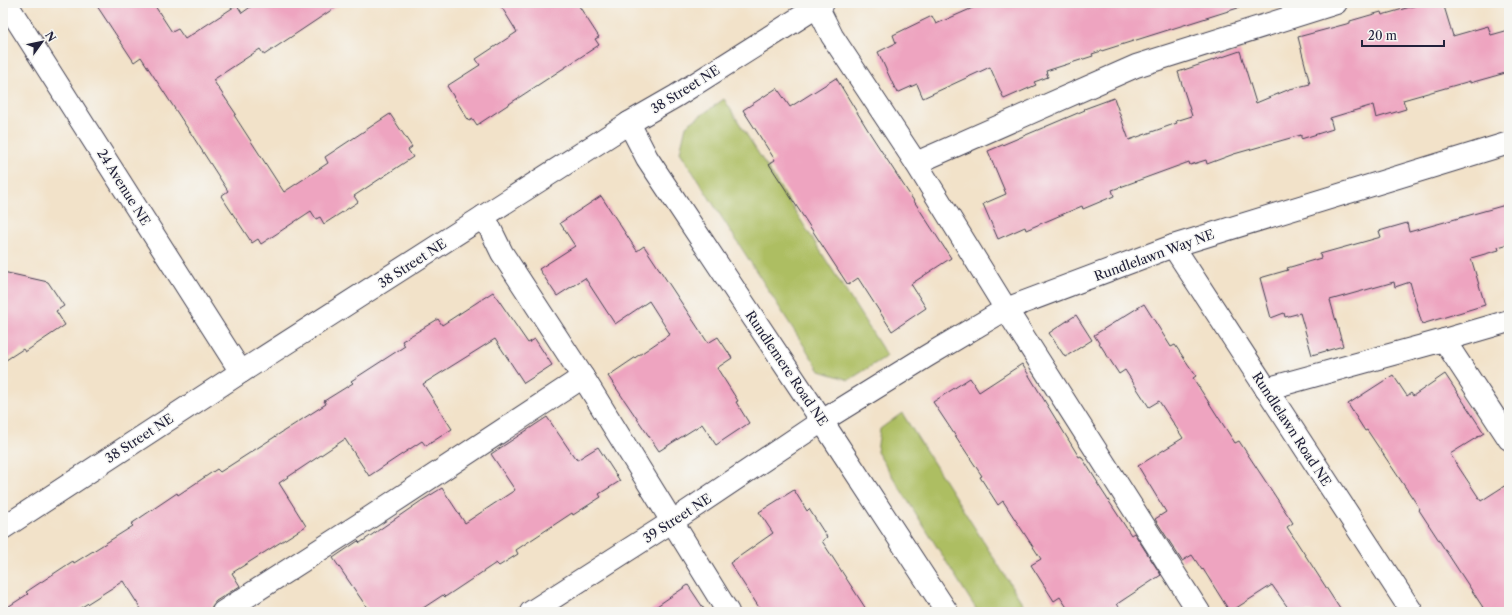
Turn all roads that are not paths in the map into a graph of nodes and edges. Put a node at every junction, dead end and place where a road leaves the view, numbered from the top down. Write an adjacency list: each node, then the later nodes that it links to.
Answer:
1 (6, 3): 12 (street, 24 Avenue NE)
2 (1336, 3): 6 (street)
3 (820, 5): 4 (street, 38 Street NE); 6 (street)
4 (629, 123): 7 (street, 38 Street NE); 15 (street, Rundlemere Road NE)
5 (1509, 143): 8 (street, Rundlelawn Way NE)
6 (916, 163): 9 (street)
7 (484, 216): 12 (street, 38 Street NE); 13 (street)
8 (1173, 246): 9 (street, Rundlelawn Way NE); 14 (street, Rundlelawn Road NE)
9 (1006, 309): 15 (street, Rundlelawn Way NE); 23 (street)
10 (1509, 321): 11 (street)
11 (1444, 340): 14 (street); 16 (street)
12 (240, 372): 18 (street, 38 Street NE)
13 (583, 377): 17 (street); 19 (street)
14 (1266, 389): 24 (street, Rundlelawn Road NE)
15 (822, 421): 17 (street, 39 Street NE); 22 (street, Rundlemere Road NE)
16 (1509, 439)
17 (673, 521): 20 (street, 39 Street NE); 21 (street)
18 (3, 528)
19 (223, 612)
20 (531, 612)
21 (728, 612)
22 (947, 612)
23 (1199, 612)
24 (1412, 612)

